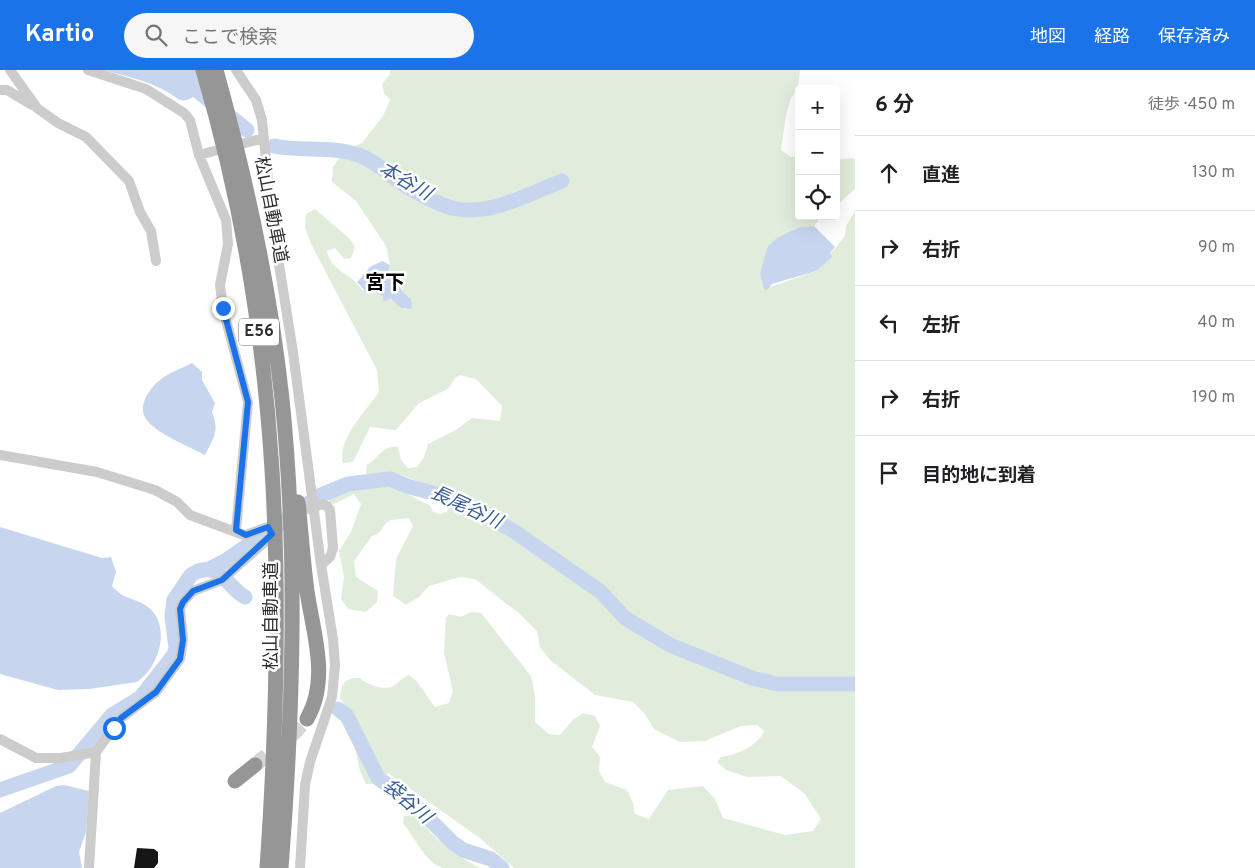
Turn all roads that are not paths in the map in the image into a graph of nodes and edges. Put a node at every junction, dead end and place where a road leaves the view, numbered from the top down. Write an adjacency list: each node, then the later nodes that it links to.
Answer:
1 (10, 70): 7 (street)
2 (88, 70): 10 (street)
3 (202, 70): 9 (highway, 松山自動車道 / E56)
4 (216, 70): 9 (highway, 松山自動車道 / E56)
5 (236, 70): 8 (street)
6 (0, 90): 7 (street)
7 (37, 108): 11 (street)
8 (264, 138): 10 (street); 16 (street)
9 (232, 154): 13 (highway, 松山自動車道 / E56); 15 (highway, 松山自動車道 / E56)
10 (198, 155): 14 (street)
11 (156, 261)
12 (0, 455): 14 (street)
13 (295, 527): 17 (highway); 26 (highway, 松山自動車道)
14 (236, 530): 15 (street)
15 (272, 534): 16 (street); 19 (street); 22 (highway, 松山自動車道 / E56)
16 (321, 565): 27 (street)
17 (307, 719)
18 (0, 739): 19 (street)
19 (96, 752): 23 (street)
20 (255, 765): 21 (highway)
21 (235, 781)
22 (271, 807): 24 (highway); 25 (highway, 松山自動車道 / E56)
23 (89, 868)
24 (263, 868)
25 (267, 868)
26 (281, 868)
27 (300, 868)

